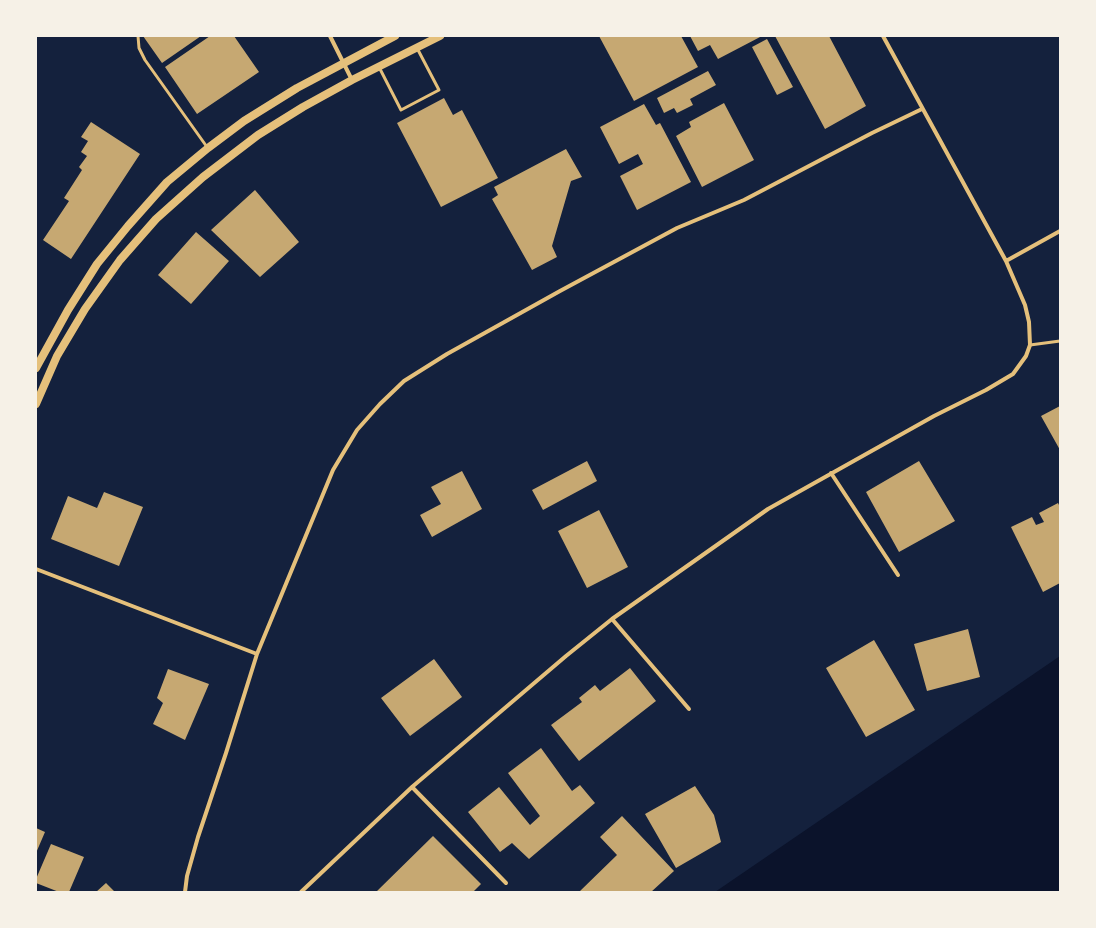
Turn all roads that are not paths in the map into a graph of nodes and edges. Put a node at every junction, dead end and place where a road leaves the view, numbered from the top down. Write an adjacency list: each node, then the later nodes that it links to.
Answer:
1 (138, 36): 11 (lane)
2 (330, 36): 7 (street)
3 (395, 36): 7 (main road)
4 (440, 36): 6 (main road)
5 (883, 36): 10 (street)
6 (417, 48): 8 (main road); 8 (lane)
7 (344, 63): 9 (street); 11 (main road)
8 (379, 67): 9 (main road)
9 (352, 80): 17 (main road)
10 (922, 109): 13 (street); 22 (street)
11 (208, 148): 16 (main road)
12 (1060, 231): 13 (street)
13 (1006, 261): 15 (street)
14 (1060, 341): 15 (lane)
15 (1030, 345): 18 (street)
16 (36, 368)
17 (36, 404)
18 (831, 473): 20 (street); 21 (street)
19 (36, 569): 22 (street)
20 (898, 574)
21 (612, 619): 23 (street); 24 (street)
22 (257, 654): 26 (street)
23 (690, 709)
24 (412, 787): 25 (street); 27 (street)
25 (506, 883)
26 (185, 892)
27 (301, 892)

